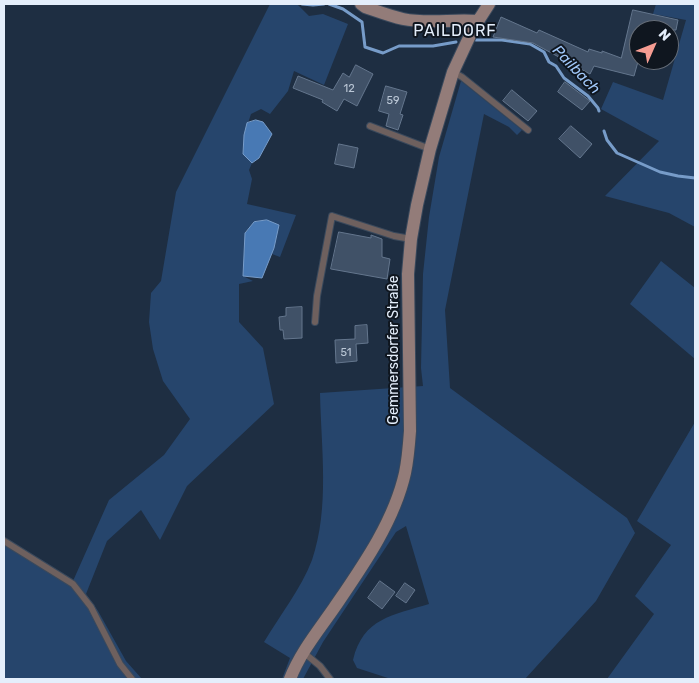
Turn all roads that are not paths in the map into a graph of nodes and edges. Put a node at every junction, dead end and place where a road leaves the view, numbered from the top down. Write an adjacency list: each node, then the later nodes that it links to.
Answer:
1 (361, 4): 3 (main road)
2 (489, 4): 3 (main road, Gemmersdorfer Straße)
3 (478, 21): 4 (main road, Gemmersdorfer Straße)
4 (453, 72): 6 (lane); 7 (main road, Gemmersdorfer Straße)
5 (370, 126): 7 (lane)
6 (528, 130)
7 (430, 149): 8 (main road, Gemmersdorfer Straße)
8 (411, 239): 9 (lane); 11 (main road, Gemmersdorfer Straße)
9 (315, 322)
10 (4, 542): 12 (lane)
11 (303, 652): 13 (main road, Gemmersdorfer Straße); 14 (lane)
12 (132, 679)
13 (290, 679)
14 (330, 679)

